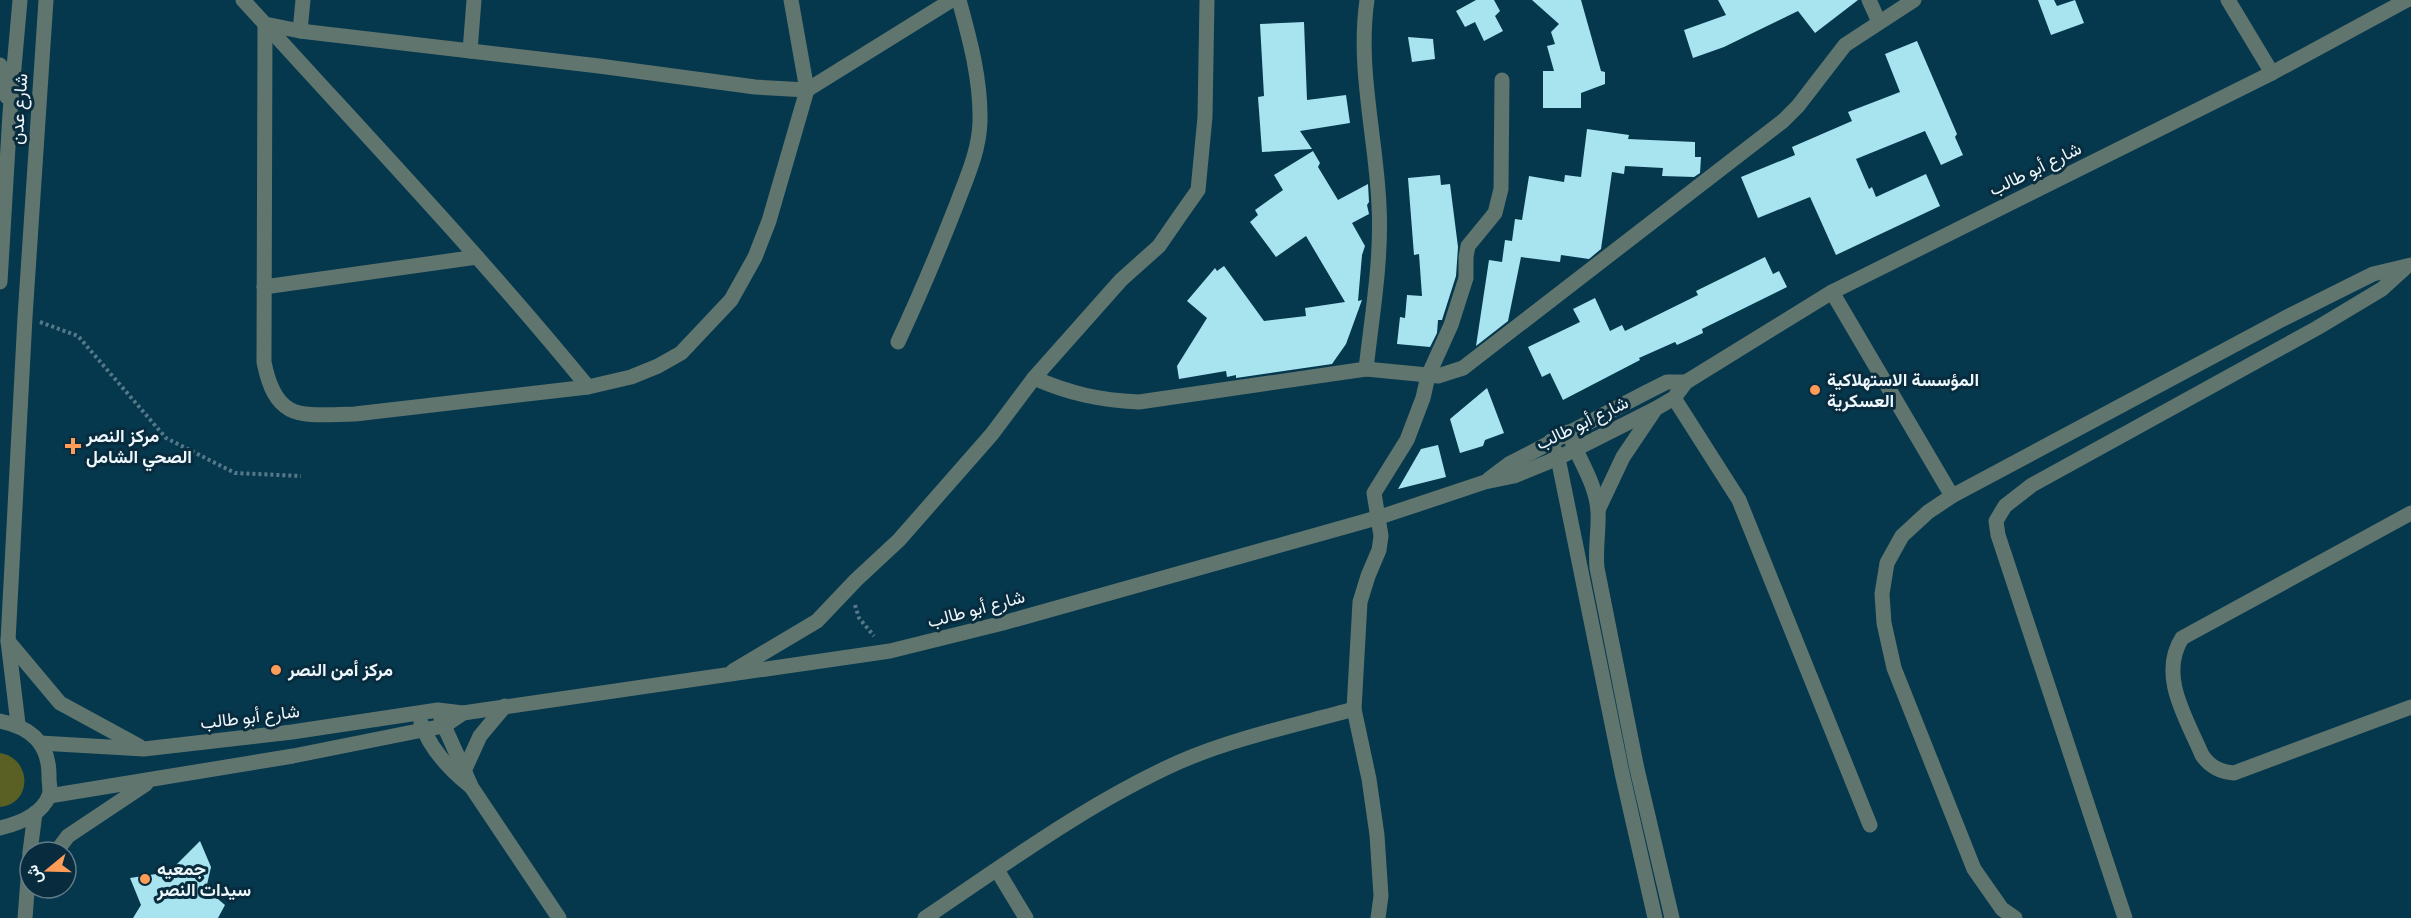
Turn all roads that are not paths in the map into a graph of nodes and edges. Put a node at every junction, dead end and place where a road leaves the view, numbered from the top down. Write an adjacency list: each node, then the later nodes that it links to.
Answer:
1 (20, 0): 23 (street, شارع عدن)
2 (46, 0): 47 (street, شارع عدن)
3 (243, 0): 16 (street)
4 (303, 0): 17 (street)
5 (474, 0): 18 (street)
6 (791, 0): 22 (street)
7 (952, 0): 22 (street)
8 (959, 0): 30 (street)
9 (1207, 0): 33 (street)
10 (1367, 0): 31 (street)
11 (1869, 0): 15 (street)
12 (1914, 0): 15 (street)
13 (2228, 0): 20 (street)
14 (2408, 0): 20 (street, شارع أبو طالب)
15 (1879, 22): 32 (street)
16 (265, 24): 17 (street); 25 (street); 28 (street)
17 (300, 31): 18 (street)
18 (470, 51): 22 (street)
19 (0, 65): 23 (street)
20 (2272, 73): 29 (street, شارع أبو طالب)
21 (1502, 80): 32 (street)
22 (807, 90): 35 (street)
23 (10, 113): 24 (street, شارع عدن)
24 (4, 145): 27 (street, شارع عدن)
25 (477, 257): 28 (street); 35 (street)
26 (2408, 266): 43 (street); 80 (street)
27 (0, 282)
28 (264, 287): 35 (street)
29 (1832, 292): 34 (street, شارع أبو طالب); 43 (street)
30 (898, 342)
31 (1366, 369): 32 (street); 33 (street)
32 (1428, 376): 46 (street)
33 (1034, 378): 48 (street)
34 (1686, 382): 36 (street, شارع أبو طالب); 38 (street, شارع أبو طالب)
35 (588, 387)
36 (1674, 398): 37 (street, شارع أبو طالب); 66 (street)
37 (1655, 409): 40 (street, شارع أبو طالب); 44 (street)
38 (1568, 432): 39 (street, شارع أبو طالب); 40 (street)
39 (1551, 441): 41 (street); 42 (street, شارع أبو طالب)
40 (1575, 449): 41 (street, شارع أبو طالب); 44 (street)
41 (1558, 458): 42 (street, شارع أبو طالب); 77 (street)
42 (1485, 482): 46 (street, شارع أبو طالب)
43 (1952, 496): 79 (street)
44 (1598, 510): 78 (street)
45 (2411, 513): 50 (street)
46 (1380, 517): 48 (street, شارع أبو طالب); 51 (street)
47 (8, 641): 56 (street, شارع عدن); 60 (street)
48 (728, 674): 49 (street, شارع أبو طالب)
49 (505, 706): 54 (street, شارع أبو طالب); 61 (street)
50 (2411, 707)
51 (1354, 709): 70 (street); 76 (street)
52 (438, 710): 53 (street, شارع أبو طالب); 54 (street, شارع أبو طالب); 57 (street)
53 (417, 713): 58 (street); 60 (street, شارع أبو طالب)
54 (463, 713): 57 (street, شارع أبو طالب)
55 (0, 721): 56 (street)
56 (18, 724): 59 (street)
57 (444, 726): 58 (street, شارع أبو طالب); 61 (street)
58 (423, 730): 62 (street, شارع أبو طالب); 63 (street)
59 (40, 743): 60 (street, شارع أبو طالب); 64 (street)
60 (144, 748)
61 (465, 769): 63 (street)
62 (150, 781): 64 (street, شارع أبو طالب); 69 (street)
63 (472, 788): 73 (street)
64 (49, 796): 65 (street)
65 (35, 813): 67 (street); 68 (street)
66 (1870, 825)
67 (0, 828)
68 (32, 840)
69 (65, 840)
70 (997, 870): 74 (street); 75 (street)
71 (27, 900): 72 (street)
72 (25, 918)
73 (559, 918)
74 (925, 918)
75 (1026, 918)
76 (1378, 918)
77 (1655, 918)
78 (1672, 918)
79 (2015, 918)
80 (2125, 918)

